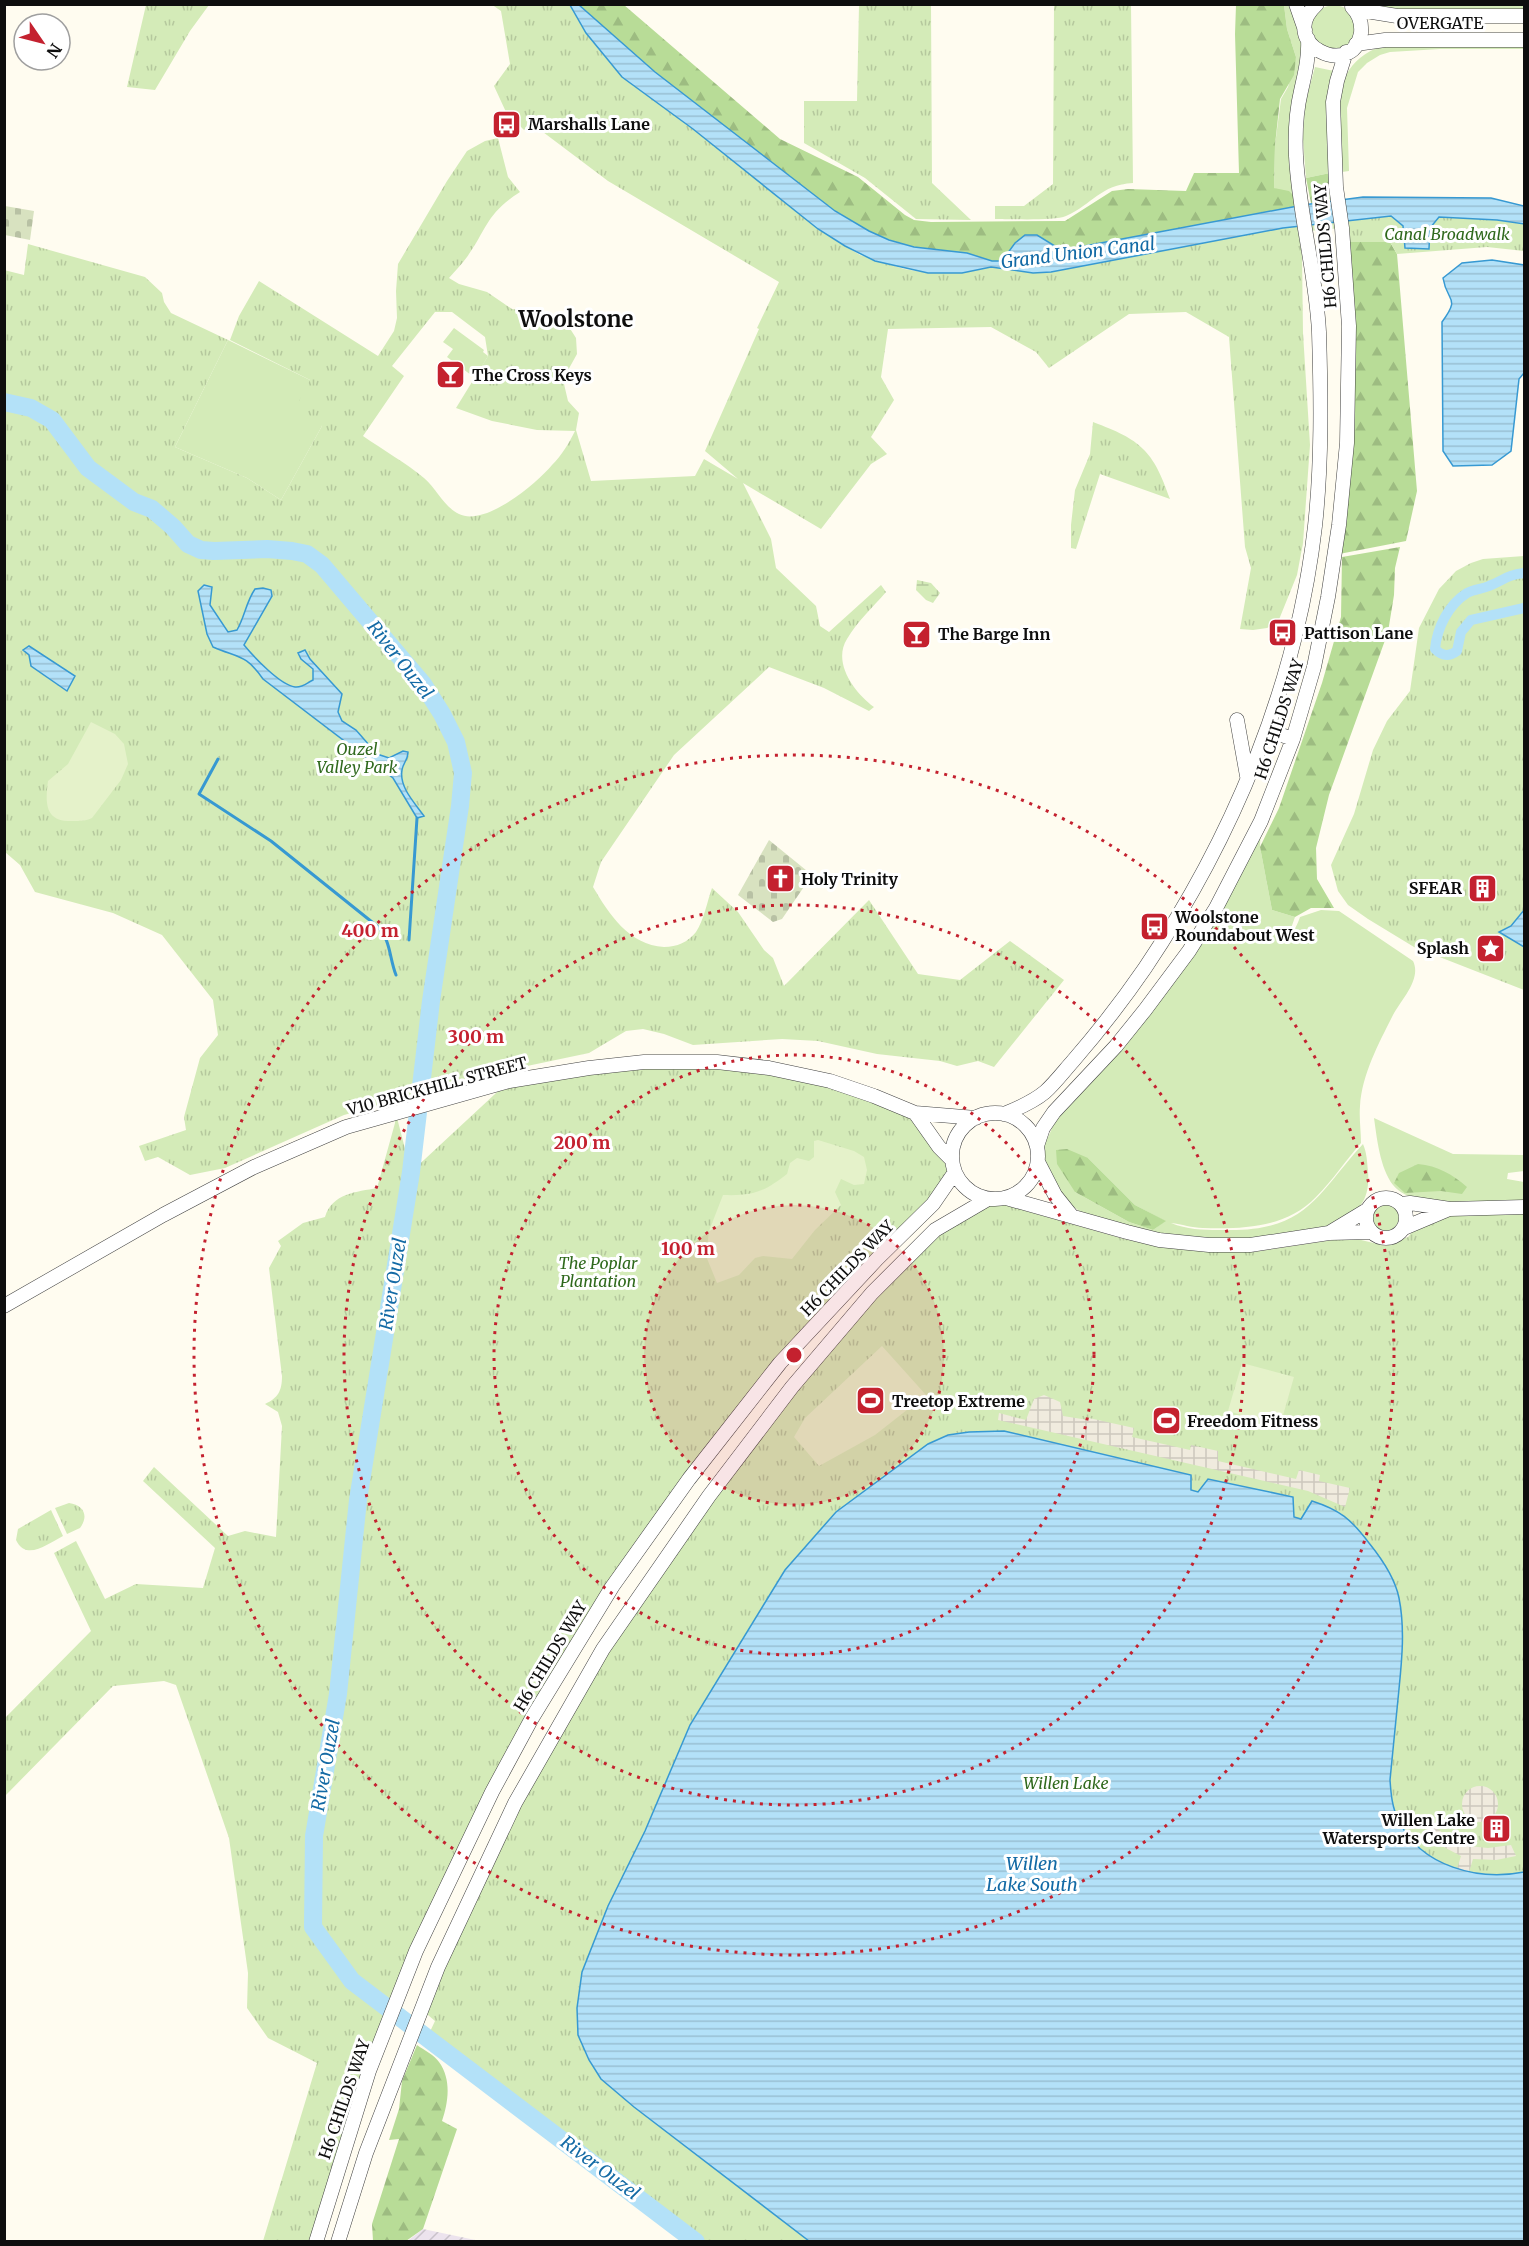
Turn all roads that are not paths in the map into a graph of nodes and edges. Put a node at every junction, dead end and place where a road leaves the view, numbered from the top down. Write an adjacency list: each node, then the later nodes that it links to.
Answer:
1 (1296, 4): 5 (street, H6 CHILDS WAY)
2 (1317, 4): 5 (street)
3 (1352, 7): 4 (street, OVERGATE); 7 (street, H6 CHILDS WAY)
4 (1524, 16)
5 (1307, 36): 7 (street, OVERGATE); 9 (street, H6 CHILDS WAY)
6 (1524, 40): 7 (street, OVERGATE)
7 (1351, 48): 10 (street, H6 CHILDS WAY)
8 (1237, 720): 11 (street)
9 (1267, 730): 10 (street); 11 (street, H6 CHILDS WAY)
10 (1293, 739): 15 (street, H6 CHILDS WAY)
11 (1248, 778): 13 (street, H6 CHILDS WAY)
12 (915, 1113): 14 (street, V10 BRICKHILL STREET); 16 (street); 27 (street, V10 BRICKHILL STREET)
13 (1000, 1114): 14 (street); 15 (street)
14 (977, 1117): 16 (street)
15 (1038, 1155): 17 (street); 23 (street)
16 (953, 1166): 18 (street); 28 (street, H6 CHILDS WAY)
17 (1006, 1198): 18 (street); 23 (street)
18 (988, 1199): 29 (street)
19 (1401, 1204): 21 (street); 22 (street); 24 (street)
20 (1524, 1207): 21 (street)
21 (1450, 1209): 24 (street)
22 (1367, 1210): 25 (street); 26 (street)
23 (1071, 1215): 26 (street)
24 (1404, 1228): 25 (street)
25 (1370, 1232): 26 (street)
26 (1329, 1233)
27 (4, 1306)
28 (316, 2241)
29 (338, 2241)

